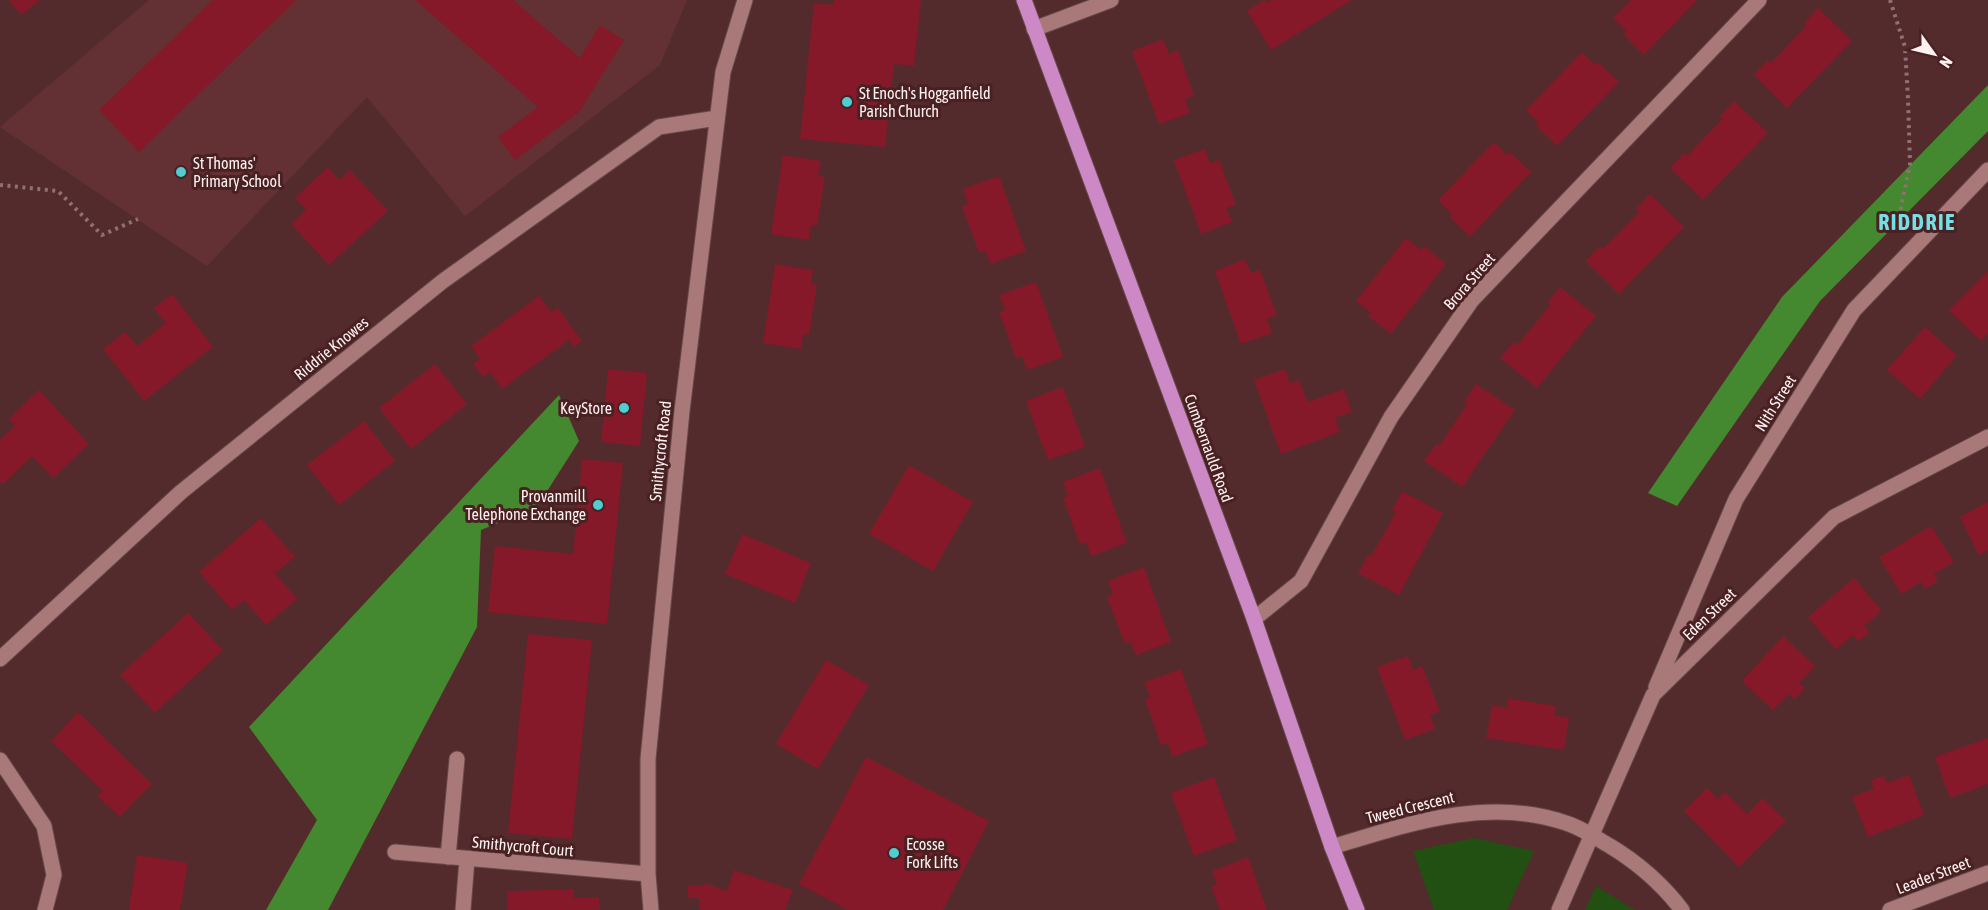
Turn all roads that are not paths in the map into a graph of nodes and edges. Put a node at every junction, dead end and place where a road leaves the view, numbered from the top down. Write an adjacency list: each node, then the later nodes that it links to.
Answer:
1 (745, 0): 6 (street, Smithycroft Road)
2 (1024, 0): 5 (main road, Cumbernauld Road)
3 (1111, 0): 5 (street)
4 (1759, 0): 9 (street, Brora Street)
5 (1034, 29): 9 (main road, Cumbernauld Road)
6 (717, 118): 10 (street, Riddrie Knowes); 20 (street, Smithycroft Road)
7 (1988, 170): 11 (street, Nith Street)
8 (1988, 437): 11 (street, Eden Street)
9 (1254, 619): 15 (main road, Cumbernauld Road)
10 (0, 659)
11 (1653, 695): 14 (street, Eden Street)
12 (457, 759): 17 (street)
13 (0, 760): 21 (street)
14 (1592, 835): 15 (street, Tweed Crescent); 25 (street, Eden Street); 26 (street, Tweed Crescent)
15 (1332, 846): 24 (main road, Cumbernauld Road)
16 (395, 852): 17 (street, Smithycroft Court)
17 (448, 857): 18 (street, Smithycroft Court)
18 (467, 859): 20 (street, Smithycroft Court); 22 (street)
19 (1988, 873): 27 (street, Leader Street)
20 (648, 874): 23 (street, Smithycroft Road)
21 (45, 910)
22 (463, 910)
23 (651, 910)
24 (1357, 910)
25 (1559, 910)
26 (1683, 910)
27 (1890, 910)

